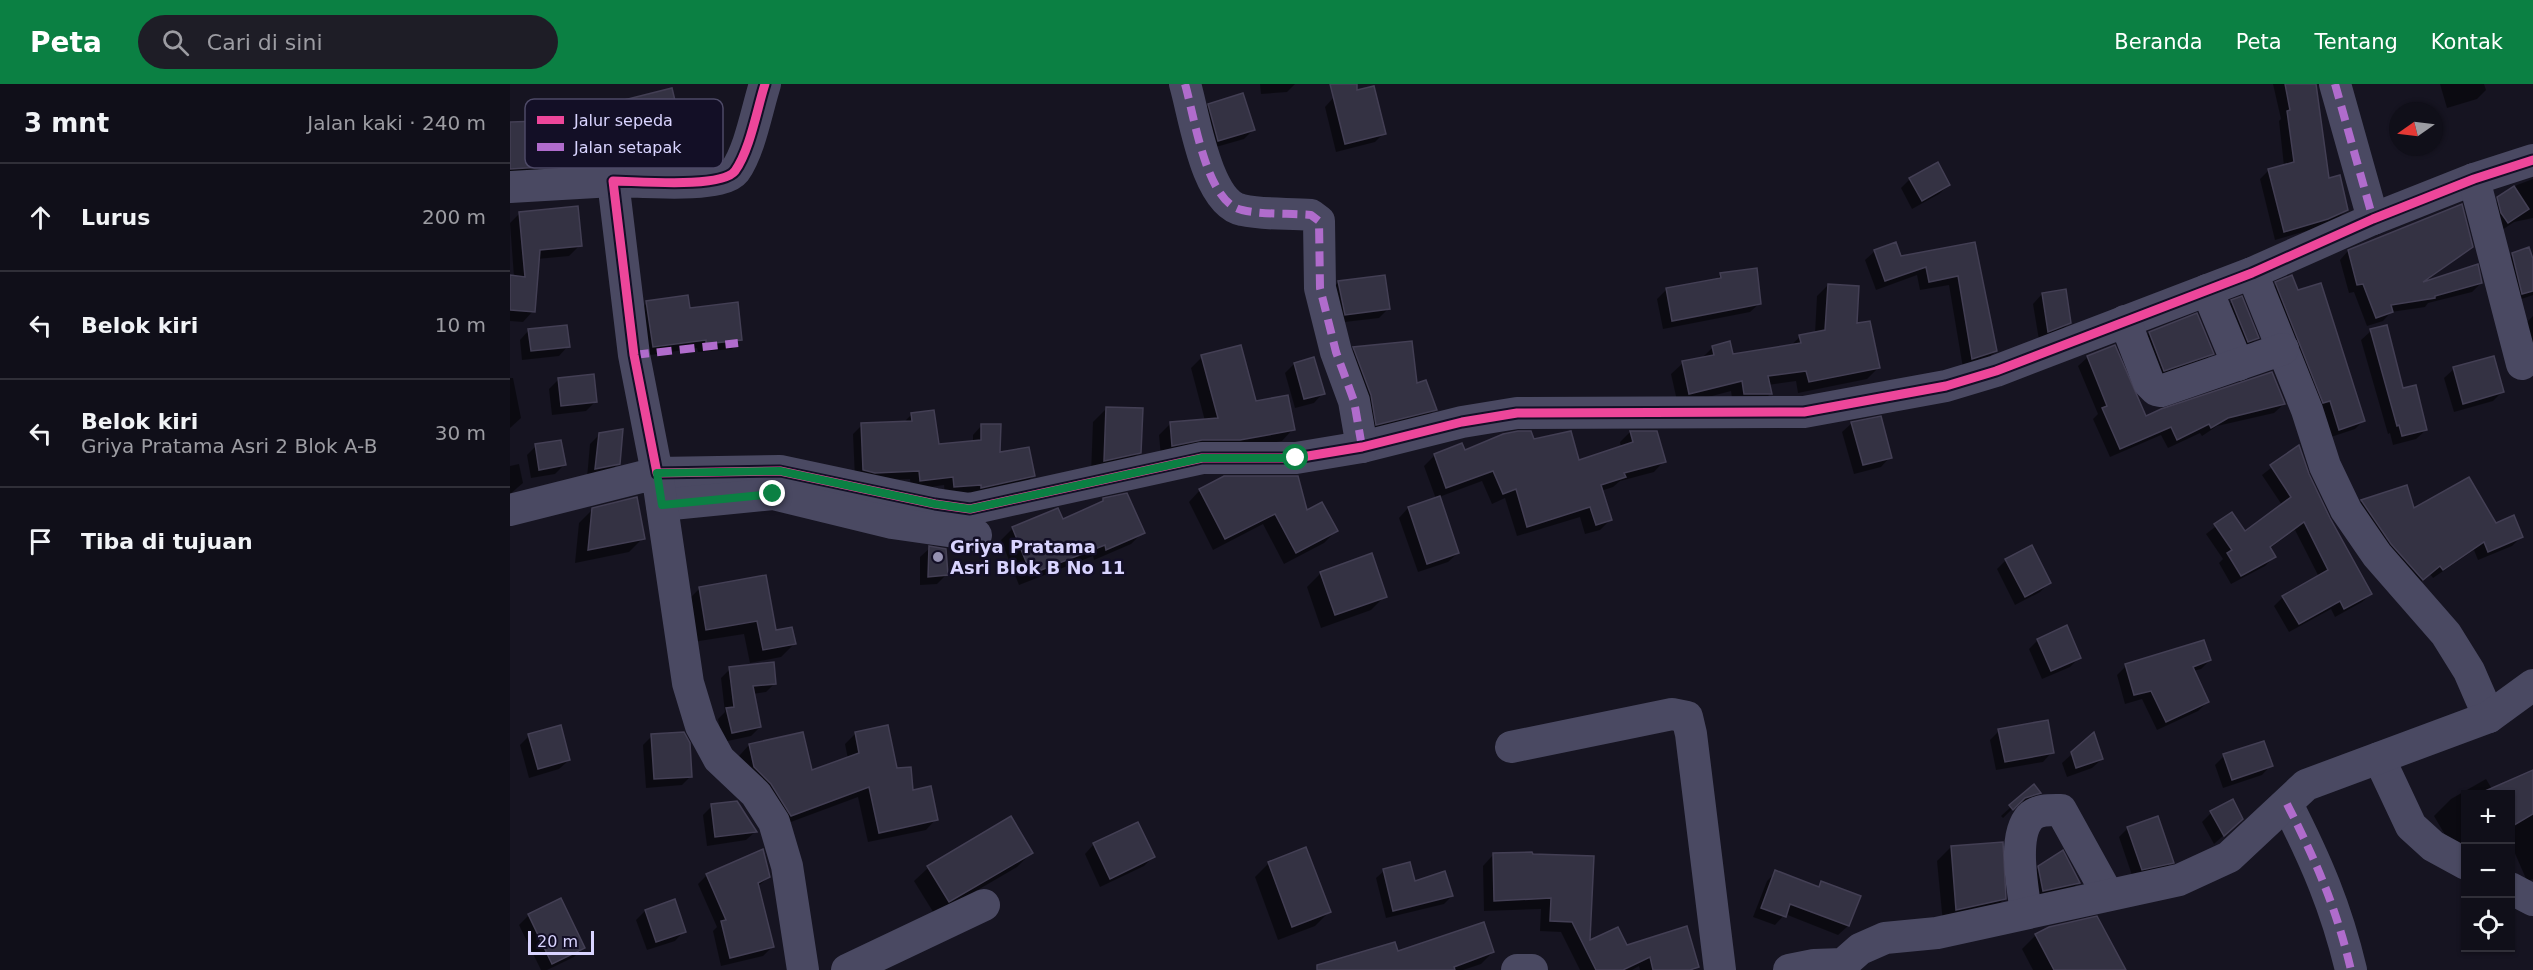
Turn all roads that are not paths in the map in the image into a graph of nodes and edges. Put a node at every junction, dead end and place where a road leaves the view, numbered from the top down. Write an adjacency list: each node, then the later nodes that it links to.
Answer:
1 (765, 84): 6 (street)
2 (1185, 84): 15 (street)
3 (2335, 84): 8 (street)
4 (2533, 160): 5 (street)
5 (2474, 179): 8 (street); 13 (street)
6 (613, 181): 7 (street); 16 (street)
7 (510, 187)
8 (2373, 219): 9 (street)
9 (2252, 273): 10 (street); 12 (street)
10 (2207, 290): 11 (street); 14 (street)
11 (2125, 321): 14 (street); 15 (street)
12 (2283, 349): 14 (street); 21 (street)
13 (2522, 364)
14 (2238, 365)
15 (1362, 447): 16 (street)
16 (657, 473): 17 (street); 18 (street)
17 (662, 505): 19 (street); 32 (street)
18 (510, 510)
19 (976, 535)
20 (2533, 685): 21 (street)
21 (2489, 717): 23 (street)
22 (1511, 747): 36 (street)
23 (2379, 758): 24 (street); 25 (street)
24 (2287, 804): 27 (street); 38 (street)
25 (2461, 861)
26 (2515, 890): 28 (street)
27 (2109, 895): 30 (street); 30 (street)
28 (2533, 900)
29 (984, 905): 33 (street)
30 (2026, 913): 31 (street)
31 (1843, 967): 37 (street)
32 (803, 970)
33 (848, 970)
34 (1517, 970): 35 (street)
35 (1532, 970)
36 (1720, 970)
37 (1789, 970)
38 (2351, 970)

